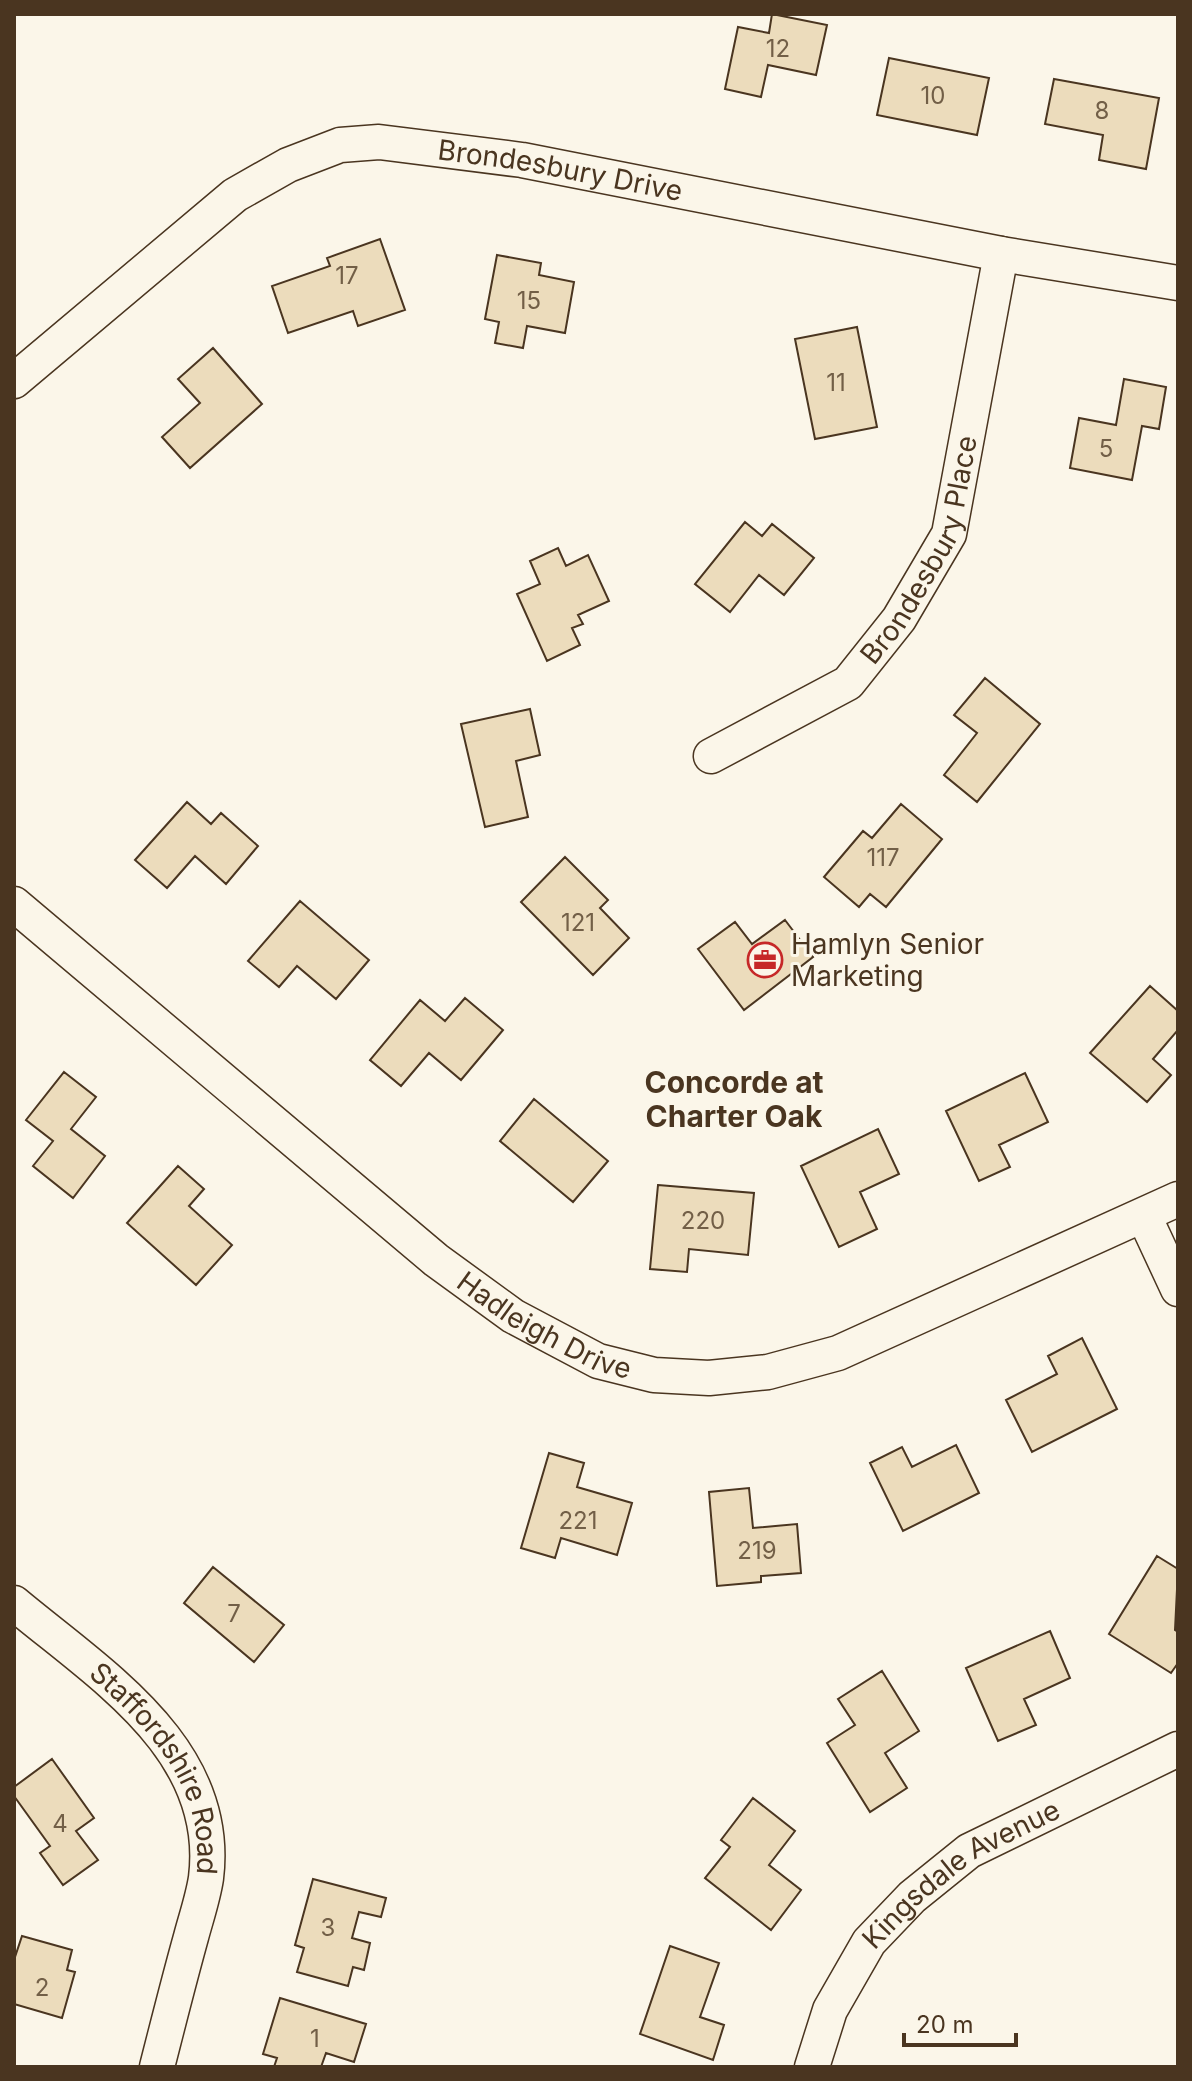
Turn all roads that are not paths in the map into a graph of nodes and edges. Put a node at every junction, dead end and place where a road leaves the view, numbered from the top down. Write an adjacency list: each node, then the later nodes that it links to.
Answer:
1 (1001, 254): 2 (street, Brondesbury Drive); 3 (street, Brondesbury Drive); 4 (street, Brondesbury Place)
2 (1178, 283)
3 (14, 381)
4 (711, 756)
5 (14, 904): 7 (street, Hadleigh Drive)
6 (1178, 1199): 7 (street, Hadleigh Drive)
7 (1144, 1216): 8 (street)
8 (1178, 1289)
9 (14, 1603): 11 (street, Staffordshire Road)
10 (1178, 1749): 12 (street, Kingsdale Avenue)
11 (157, 2067)
12 (812, 2067)

